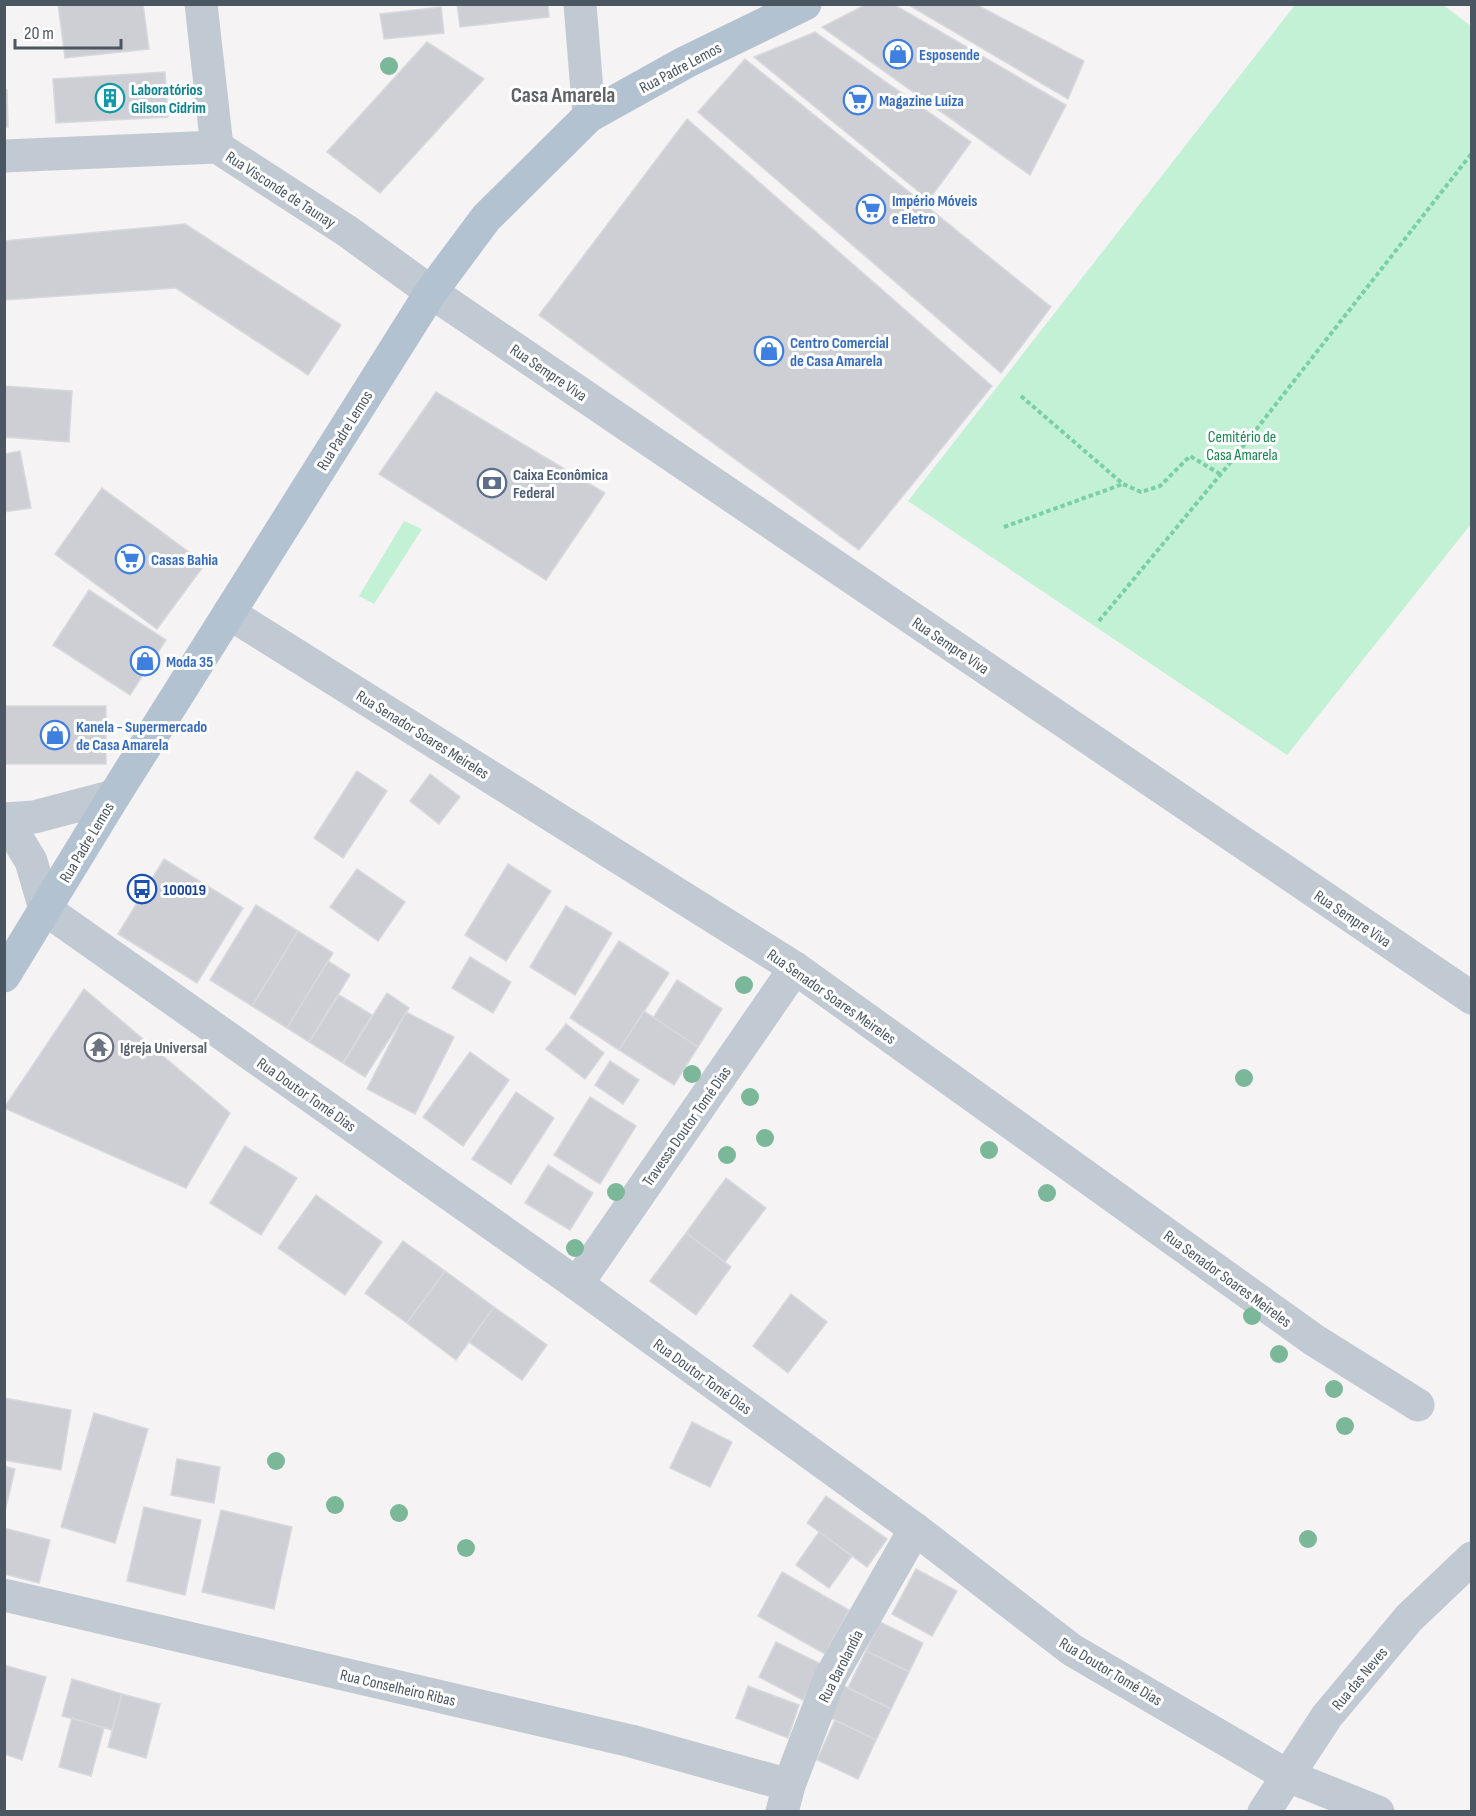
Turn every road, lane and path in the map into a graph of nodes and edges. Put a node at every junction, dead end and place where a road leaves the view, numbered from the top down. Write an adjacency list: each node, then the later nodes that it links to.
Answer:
1 (201, 4): 5 (street)
2 (580, 4): 4 (street)
3 (805, 4): 4 (main road, Rua Padre Lemos)
4 (589, 116): 8 (main road, Rua Padre Lemos)
5 (217, 147): 7 (street, Rua Visconde de Taunay); 8 (street, Rua Visconde de Taunay)
6 (1472, 153): 10 (path)
7 (4, 156)
8 (431, 292): 13 (main road, Rua Padre Lemos); 21 (street, Rua Sempre Viva)
9 (1021, 396): 11 (path)
10 (1220, 474): 11 (path); 14 (path)
11 (1123, 484): 12 (path)
12 (1004, 527)
13 (229, 613): 15 (main road, Rua Padre Lemos); 19 (street, Rua Senador Soares Meireles)
14 (1099, 621)
15 (114, 796): 16 (street); 18 (main road, Rua Padre Lemos)
16 (4, 819)
17 (4, 831): 18 (street)
18 (45, 909): 20 (main road, Rua Padre Lemos); 22 (street, Rua Doutor Tomé Dias)
19 (795, 968): 22 (street, Travessa Doutor Tomé Dias); 23 (street, Rua Senador Soares Meireles)
20 (4, 976)
21 (1472, 998)
22 (577, 1284): 24 (street, Rua Doutor Tomé Dias)
23 (1418, 1405)
24 (915, 1529): 27 (street, Rua Doutor Tomé Dias); 28 (street, Rua Barolandia)
25 (1472, 1558): 27 (street, Rua das Neves)
26 (4, 1595): 28 (street, Rua Conselheiro Ribas)
27 (1288, 1776): 29 (street, Rua das Neves); 30 (street, Rua Doutor Tomé Dias)
28 (786, 1798)
29 (1264, 1812)
30 (1378, 1812)

